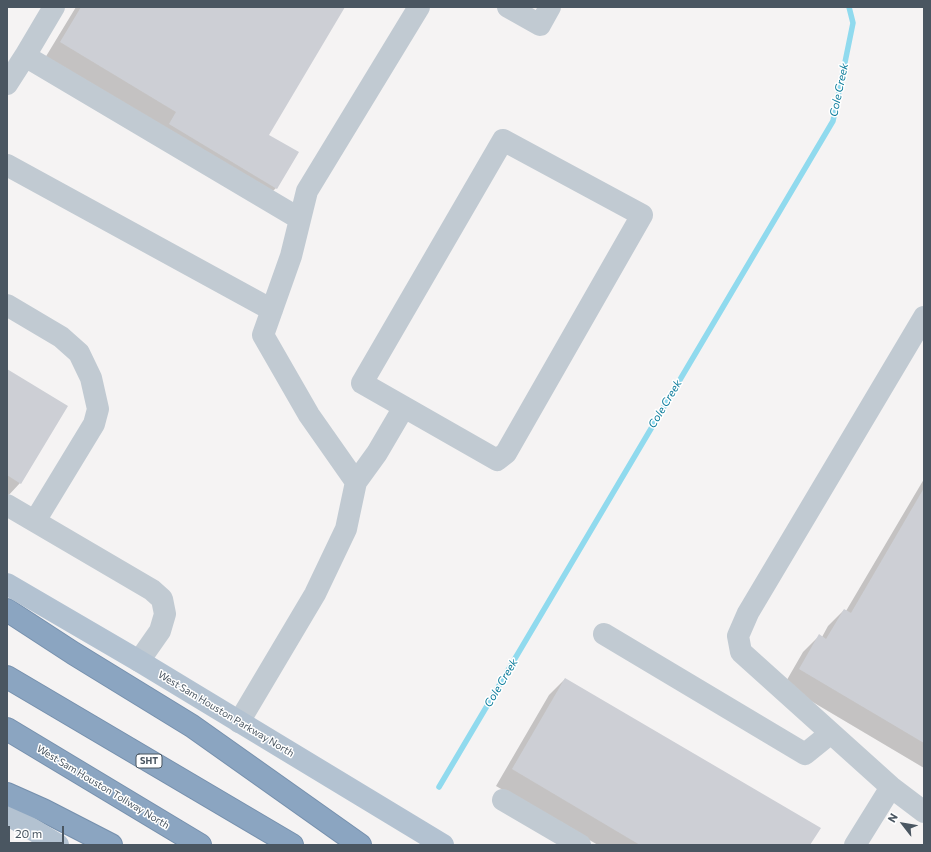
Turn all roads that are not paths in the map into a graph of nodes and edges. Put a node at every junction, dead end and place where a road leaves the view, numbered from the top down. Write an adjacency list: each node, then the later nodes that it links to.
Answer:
1 (54, 7): 5 (lane)
2 (419, 7): 8 (lane)
3 (508, 7): 4 (lane)
4 (550, 7)
5 (25, 56): 6 (lane); 8 (lane)
6 (7, 84)
7 (7, 165): 10 (lane)
8 (300, 219): 10 (lane)
9 (7, 305): 15 (lane)
10 (272, 310): 13 (lane)
11 (924, 317): 23 (lane)
12 (404, 407): 12 (lane); 13 (lane)
13 (356, 482): 21 (lane)
14 (7, 505): 15 (lane)
15 (34, 521): 19 (lane)
16 (7, 584): 19 (main road, West Sam Houston Parkway North)
17 (7, 610): 33 (highway)
18 (604, 634): 23 (lane)
19 (139, 661): 21 (main road, West Sam Houston Parkway North)
20 (7, 677): 32 (highway, SHT)
21 (239, 722): 34 (main road, West Sam Houston Parkway North)
22 (7, 729): 31 (highway, West Sam Houston Tollway North)
23 (831, 733): 24 (lane)
24 (891, 787): 27 (lane); 36 (lane)
25 (7, 794): 30 (highway)
26 (503, 800): 35 (lane)
27 (924, 812)
28 (7, 814): 29 (main road)
29 (58, 845)
30 (111, 845)
31 (200, 845)
32 (292, 845)
33 (360, 845)
34 (443, 845)
35 (580, 845)
36 (855, 845)

